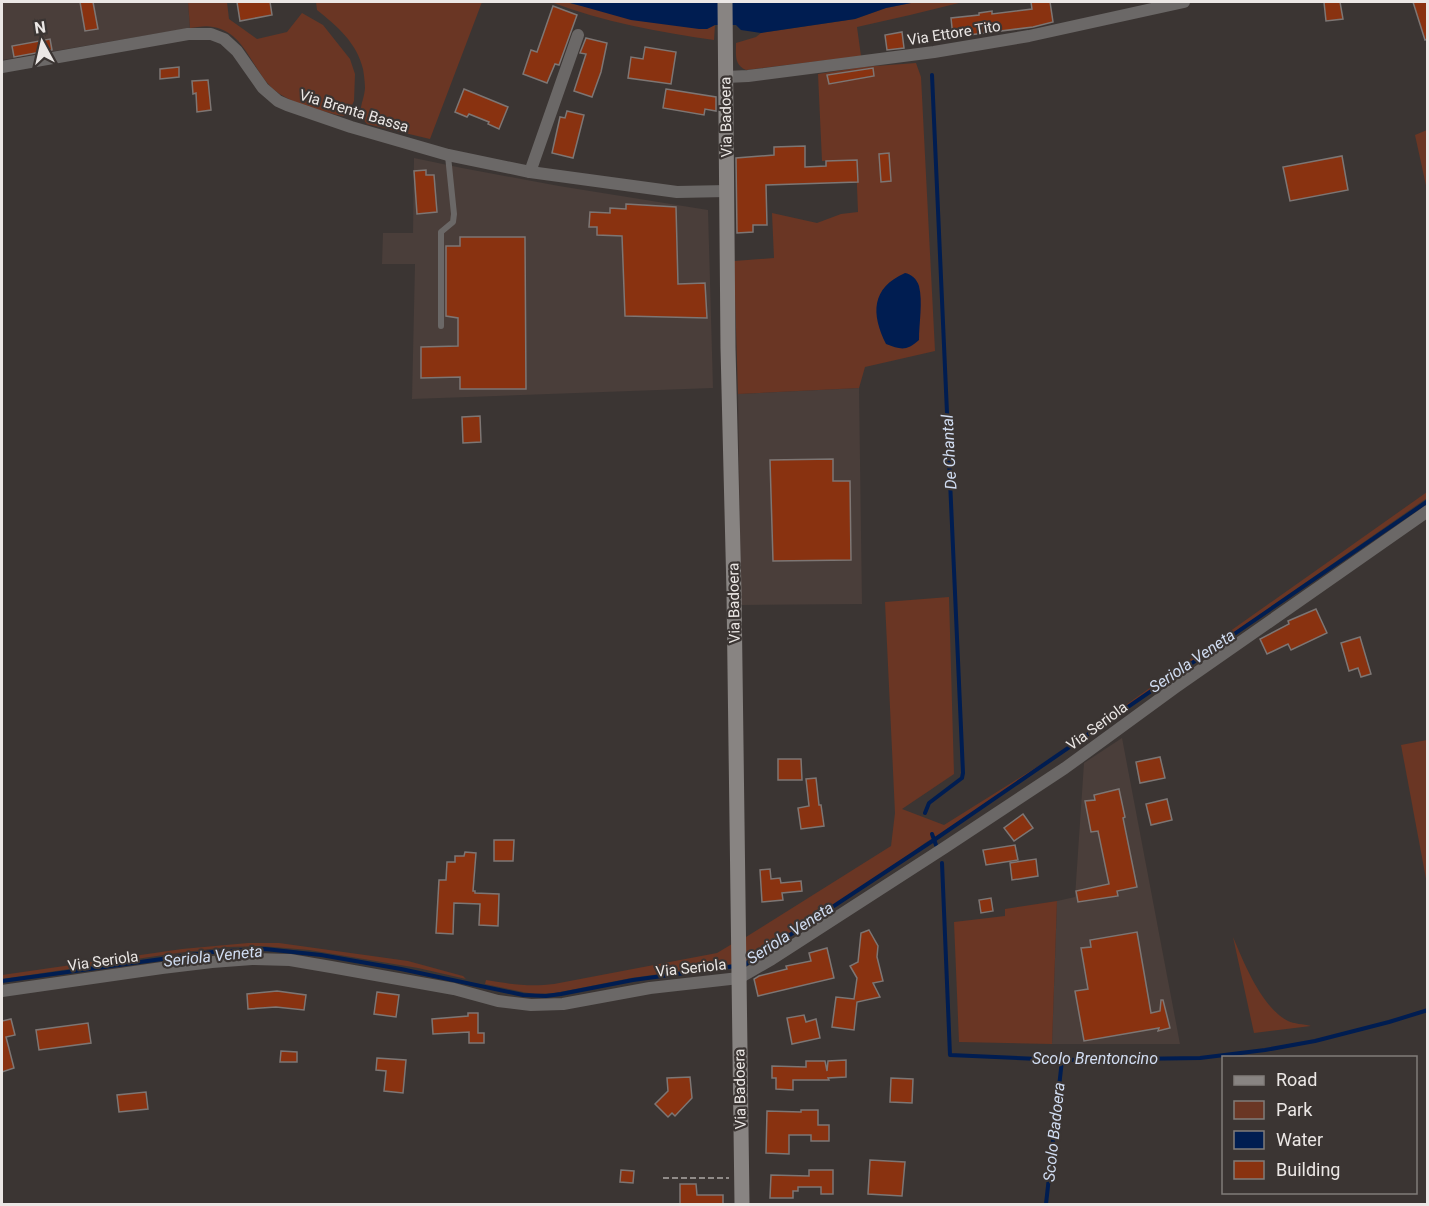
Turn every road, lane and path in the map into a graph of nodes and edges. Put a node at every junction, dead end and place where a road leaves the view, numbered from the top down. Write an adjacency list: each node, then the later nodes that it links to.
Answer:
1 (725, 2): 5 (main road, Via Badoera)
2 (1184, 2): 5 (street, Via Ettore Tito)
3 (578, 35): 7 (street)
4 (2, 67): 6 (street, Via Brenta Bassa)
5 (726, 76): 8 (main road, Via Badoera)
6 (448, 155): 7 (street, Via Brenta Bassa); 9 (lane)
7 (530, 172): 8 (street, Via Brenta Bassa)
8 (727, 191): 11 (main road, Via Badoera)
9 (441, 326)
10 (1428, 511): 11 (street, Via Seriola)
11 (739, 970): 12 (street, Via Seriola); 14 (main road, Via Badoera)
12 (2, 992)
13 (663, 1178): 14 (path)
14 (741, 1179): 15 (main road, Via Badoera)
15 (742, 1204)

